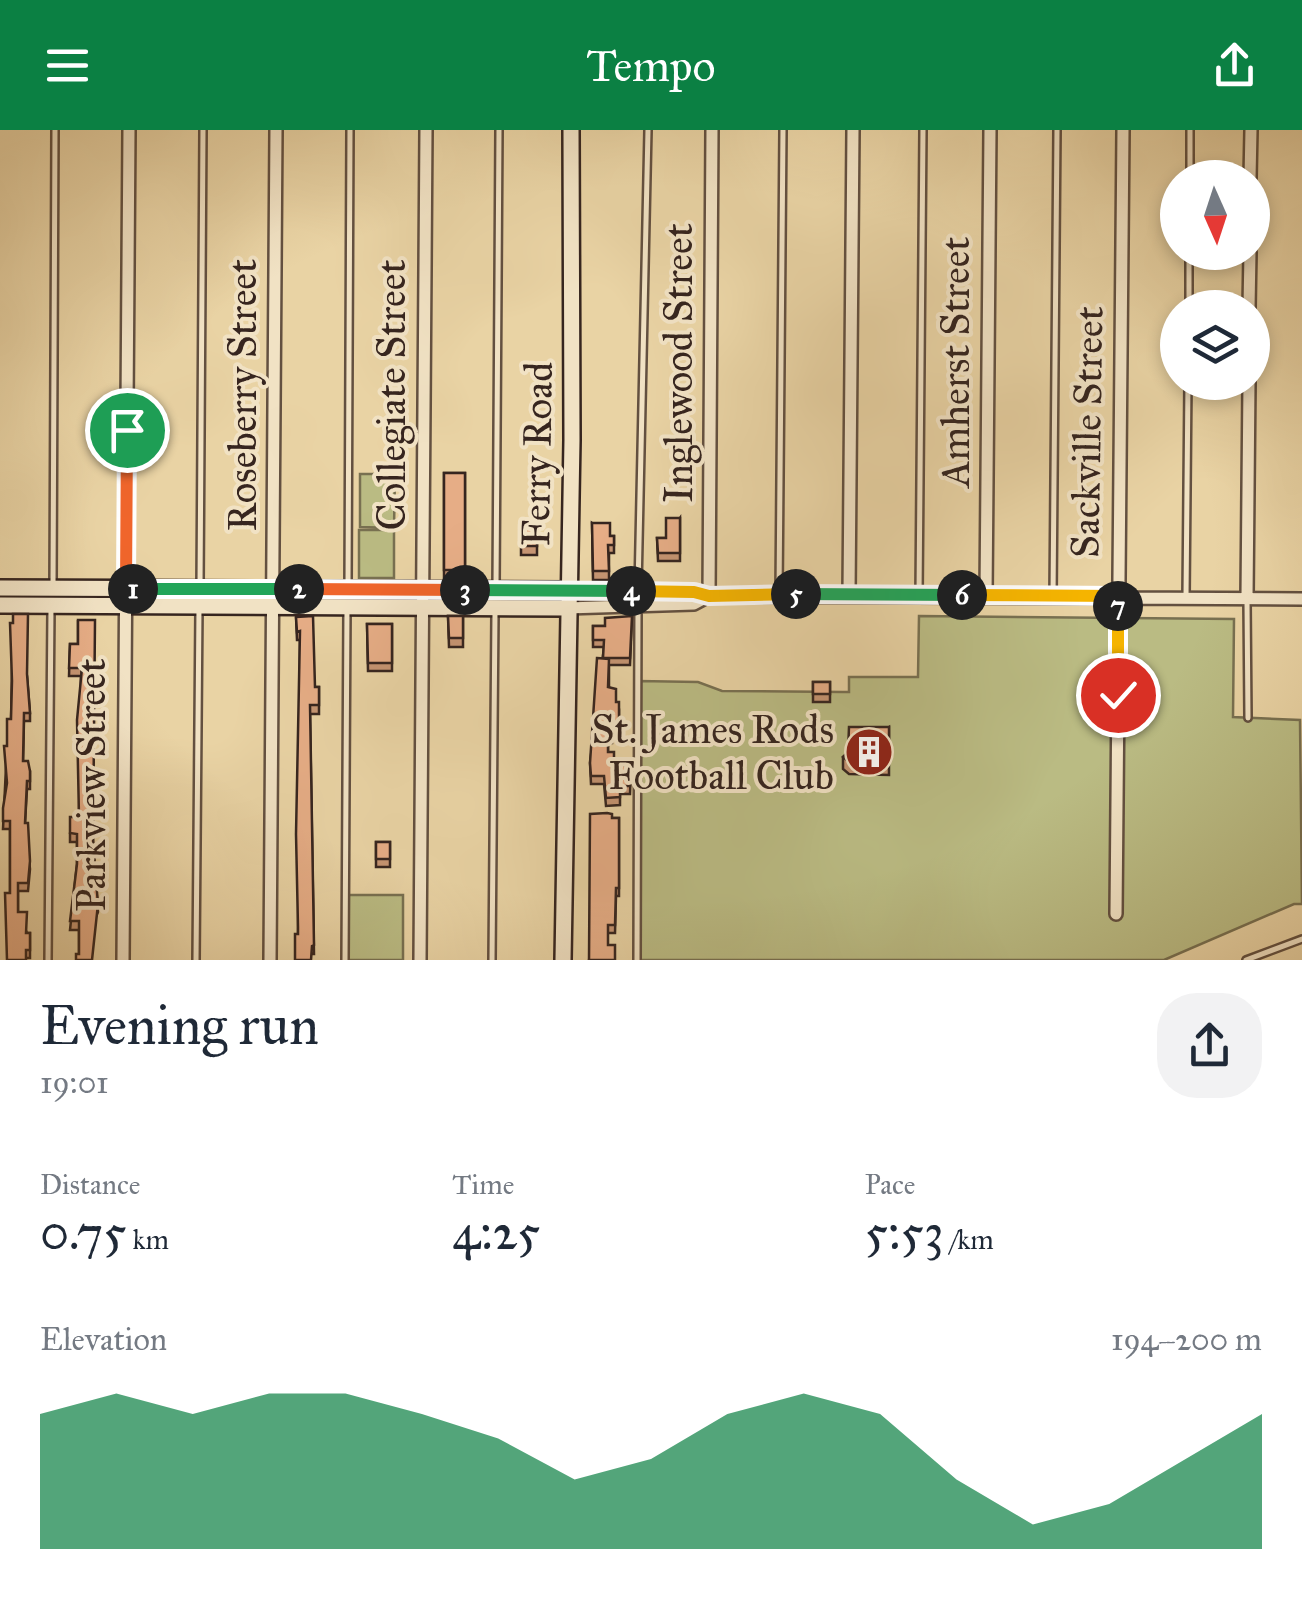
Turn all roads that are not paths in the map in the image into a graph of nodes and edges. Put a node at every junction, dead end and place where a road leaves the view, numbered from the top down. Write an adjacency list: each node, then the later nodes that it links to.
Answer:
1 (55, 130): 31 (lane)
2 (130, 130): 35 (street, Parkview Street)
3 (203, 130): 36 (lane)
4 (276, 130): 37 (street, Roseberry Street)
5 (350, 130): 39 (lane)
6 (426, 130): 40 (street, Collegiate Street)
7 (498, 130): 24 (lane)
8 (570, 130): 25 (main road, Ferry Road)
9 (648, 130): 26 (lane)
10 (712, 130): 32 (street, Inglewood Street)
11 (783, 130): 27 (lane)
12 (853, 130): 28 (street)
13 (923, 130): 29 (lane)
14 (990, 130): 30 (street, Amherst Street)
15 (1057, 130): 33 (lane)
16 (1123, 130): 34 (street, Sackville Street)
17 (1190, 130): 19 (lane)
18 (1251, 130): 20 (street)
19 (1190, 160)
20 (1250, 160)
21 (1188, 400): 38 (lane)
22 (1249, 400): 41 (street)
23 (0, 588): 31 (main road)
24 (496, 590): 25 (main road); 40 (main road)
25 (567, 590): 26 (street); 45 (main road, Ferry Road)
26 (638, 591): 32 (street)
27 (778, 594): 28 (street); 32 (street)
28 (849, 594): 29 (street)
29 (919, 595): 30 (street)
30 (986, 595): 33 (street)
31 (52, 596): 35 (main road); 43 (main road); 50 (lane)
32 (709, 596): 46 (street)
33 (1053, 596): 34 (street)
34 (1118, 596): 38 (street); 48 (street, Sackville Street)
35 (126, 597): 36 (main road); 51 (street, Parkview Street)
36 (199, 597): 37 (main road); 52 (lane)
37 (272, 597): 39 (main road); 53 (street, Roseberry Street)
38 (1186, 597): 41 (street)
39 (348, 598): 40 (main road); 54 (lane)
40 (422, 598): 44 (main road); 55 (street, Collegiate Street)
41 (1247, 598): 42 (street); 47 (lane)
42 (1302, 599)
43 (0, 605)
44 (495, 607): 45 (main road); 56 (lane)
45 (567, 608): 46 (street); 57 (main road, Ferry Road)
46 (638, 608): 58 (lane)
47 (1248, 718)
48 (1116, 914)
49 (1302, 939): 59 (lane)
50 (48, 960)
51 (122, 960)
52 (196, 960)
53 (270, 960)
54 (345, 960)
55 (420, 960)
56 (492, 960)
57 (563, 960)
58 (637, 960)
59 (1246, 960)

